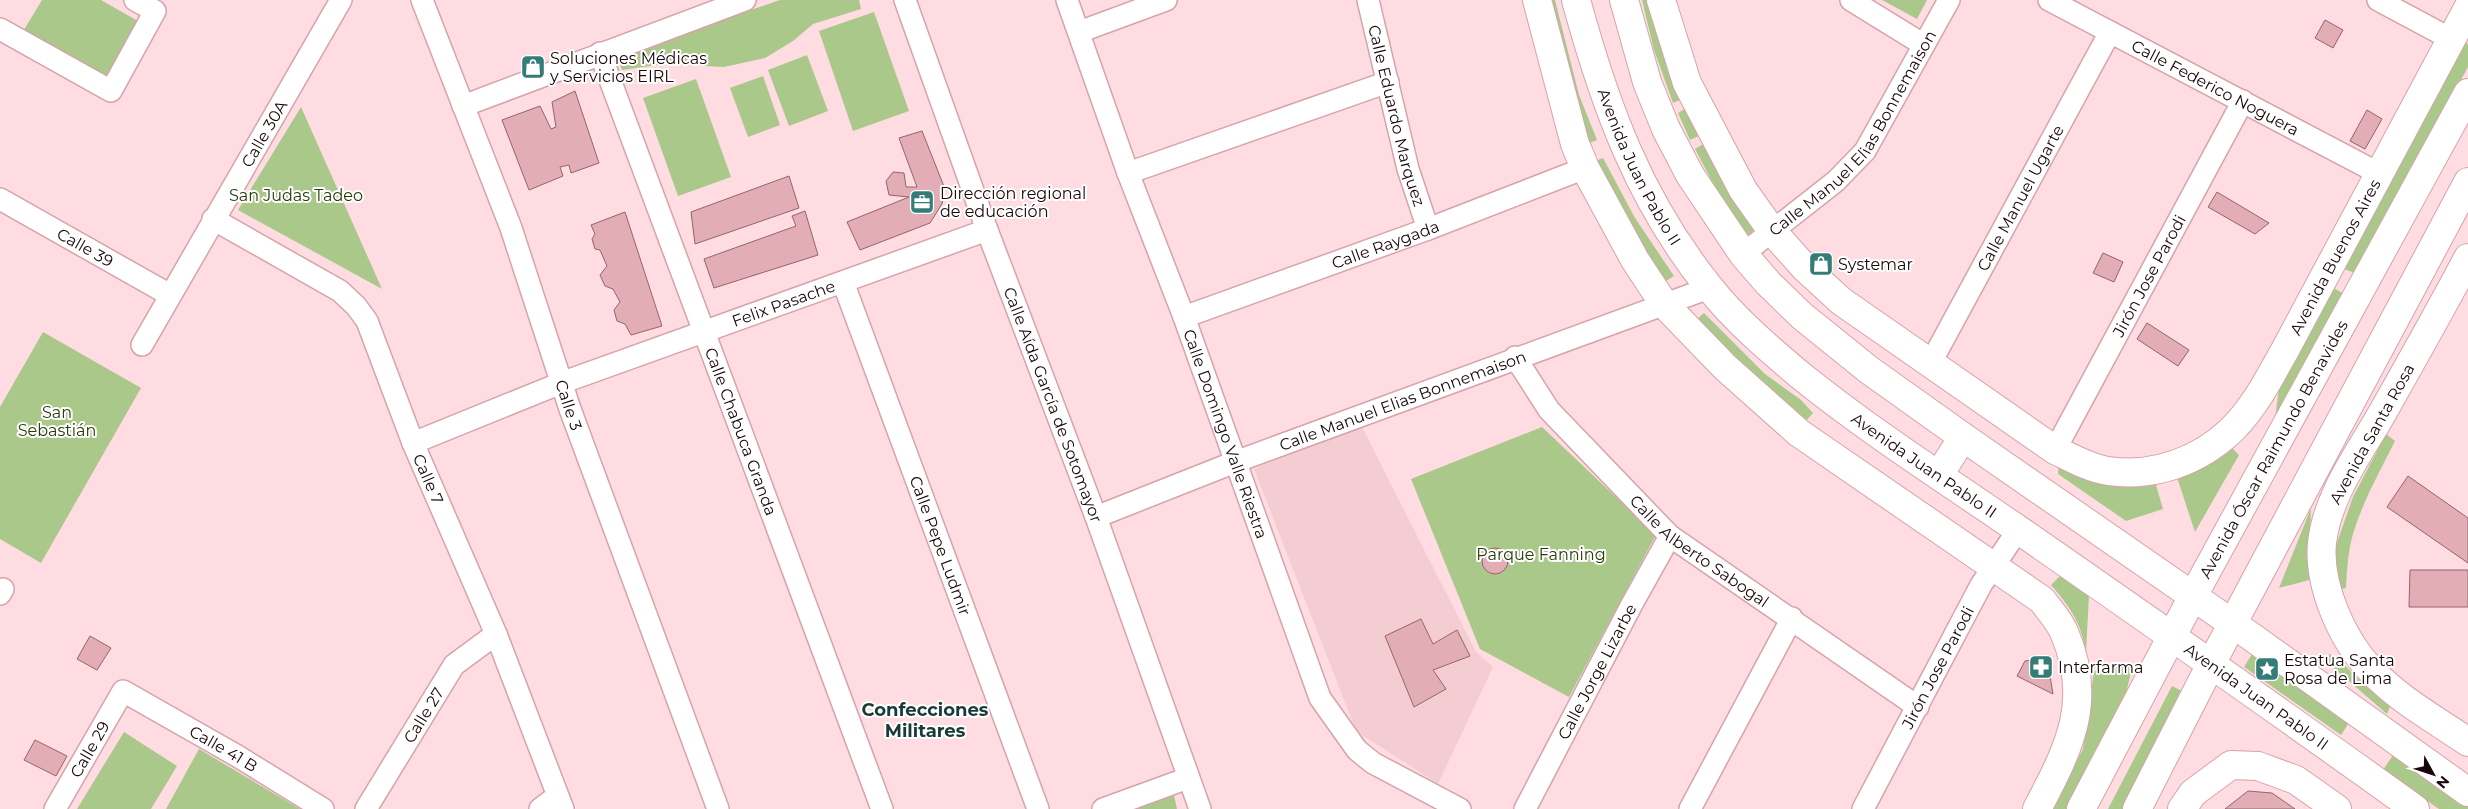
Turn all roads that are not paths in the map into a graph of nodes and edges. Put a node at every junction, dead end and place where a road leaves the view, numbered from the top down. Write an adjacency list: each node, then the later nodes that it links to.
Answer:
1 (135, 0): 18 (street)
2 (341, 0): 33 (street, Calle 30A)
3 (422, 0): 27 (street, Calle 3)
4 (745, 0): 23 (street)
5 (905, 0): 35 (street, Calle Aída García de Sotomayor)
6 (1067, 0): 19 (street, Calle Domingo Valle Riestra)
7 (1166, 0): 19 (street)
8 (1368, 0): 24 (street, Calle Eduardo Marquez)
9 (1537, 0): 28 (main road)
10 (1576, 0): 40 (main road, Avenida Juan Pablo II)
11 (1624, 0): 37 (main road)
12 (1661, 0): 36 (main road)
13 (1851, 0): 22 (street)
14 (1949, 0): 22 (street, Calle Manuel Elias Bonnemaison)
15 (2050, 0): 20 (street, Calle Federico Noguera)
16 (2378, 0): 21 (street)
17 (2468, 8): 21 (main road, Avenida Buenos Aires)
18 (0, 29)
19 (1079, 32): 29 (street, Calle Domingo Valle Riestra)
20 (2110, 32): 26 (street, Calle Federico Noguera); 47 (street, Calle Manuel Ugarte)
21 (2451, 39): 30 (main road, Avenida Buenos Aires)
22 (1924, 45): 36 (street, Calle Manuel Elias Bonnemaison)
23 (600, 53): 27 (street); 44 (street, Calle Chabuca Granda)
24 (1388, 82): 29 (street); 34 (street, Calle Eduardo Marquez)
25 (2468, 92): 58 (main road, Avenida Óscar Raimundo Benavides)
26 (2243, 102): 30 (street, Calle Federico Noguera); 51 (street, Jirón Jose Parodi)
27 (463, 106): 48 (street, Calle 3)
28 (1585, 168): 34 (street, Calle Raygada); 42 (main road)
29 (1128, 173): 43 (street, Calle Domingo Valle Riestra)
30 (2380, 174): 51 (main road, Avenida Buenos Aires)
31 (2468, 182): 60 (main road)
32 (0, 200): 41 (street, Calle 39)
33 (213, 219): 41 (street, Calle 30A); 50 (street, Calle 7)
34 (1428, 228): 43 (street, Calle Raygada)
35 (986, 230): 39 (street, Felix Pasache); 54 (street, Calle Aída García de Sotomayor)
36 (1772, 231): 37 (street, Calle Manuel Elias Bonnemaison); 47 (main road)
37 (1743, 254): 49 (main road)
38 (2468, 258): 67 (main road, Avenida Santa Rosa)
39 (843, 282): 44 (street, Felix Pasache); 78 (street, Calle Pepe Ludmir)
40 (1709, 288): 42 (street, Calle Manuel Elias Bonnemaison); 53 (main road, Avenida Juan Pablo II)
41 (170, 295): 45 (street, Calle 30A)
42 (1664, 304): 46 (street, Calle Manuel Elias Bonnemaison); 57 (main road)
43 (1184, 317): 52 (street, Calle Domingo Valle Riestra)
44 (703, 332): 48 (street, Felix Pasache); 77 (street, Calle Chabuca Granda)
45 (142, 345)
46 (1515, 357): 52 (street, Calle Manuel Elias Bonnemaison); 56 (street, Calle Alberto Sabogal)
47 (1930, 364): 51 (main road)
48 (562, 383): 50 (street, Felix Pasache); 76 (street, Calle 3)
49 (1963, 437): 53 (main road); 58 (main road)
50 (413, 443): 61 (street, Calle 7)
51 (2055, 450)
52 (1235, 462): 54 (street, Calle Manuel Elias Bonnemaison); 81 (street, Calle Domingo Valle Riestra)
53 (1938, 475): 55 (main road, Avenida Juan Pablo II)
54 (1096, 517): 69 (street, Calle Aída García de Sotomayor)
55 (2018, 530): 57 (street, Jirón Jose Parodi); 62 (main road, Avenida Juan Pablo II)
56 (1670, 536): 59 (street, Calle Alberto Sabogal); 82 (street, Calle Jorge Lizarbe)
57 (1993, 565): 65 (street, Jirón Jose Parodi); 85 (main road)
58 (2193, 596): 60 (main road); 62 (main road, Avenida Óscar Raimundo Benavides)
59 (1792, 618): 65 (street, Calle Alberto Sabogal); 83 (street)
60 (2233, 624): 63 (main road); 66 (main road)
61 (496, 634): 71 (street, Calle 7); 74 (street, Calle 27)
62 (2171, 638): 63 (main road, Avenida Juan Pablo II); 86 (main road, Avenida Óscar Raimundo Benavides)
63 (2211, 664): 68 (main road, Avenida Juan Pablo II); 87 (main road)
64 (123, 691): 72 (street, Calle 29); 73 (street, Calle 41 B)
65 (1918, 707): 84 (street, Jirón Jose Parodi)
66 (2392, 738): 68 (main road); 70 (main road)
67 (2468, 742)
68 (2366, 774): 90 (main road, Avenida Juan Pablo II)
69 (1188, 778): 79 (street); 80 (street, Calle Aída García de Sotomayor)
70 (2468, 792)
71 (560, 803): 75 (street)
72 (56, 809)
73 (323, 809)
74 (366, 809)
75 (540, 809)
76 (718, 809)
77 (882, 809)
78 (1038, 809)
79 (1102, 809)
80 (1200, 809)
81 (1460, 809)
82 (1525, 809)
83 (1690, 809)
84 (1863, 809)
85 (2037, 809)
86 (2081, 809)
87 (2137, 809)
88 (2182, 809): 89 (main road)
89 (2337, 809)
90 (2415, 809)

